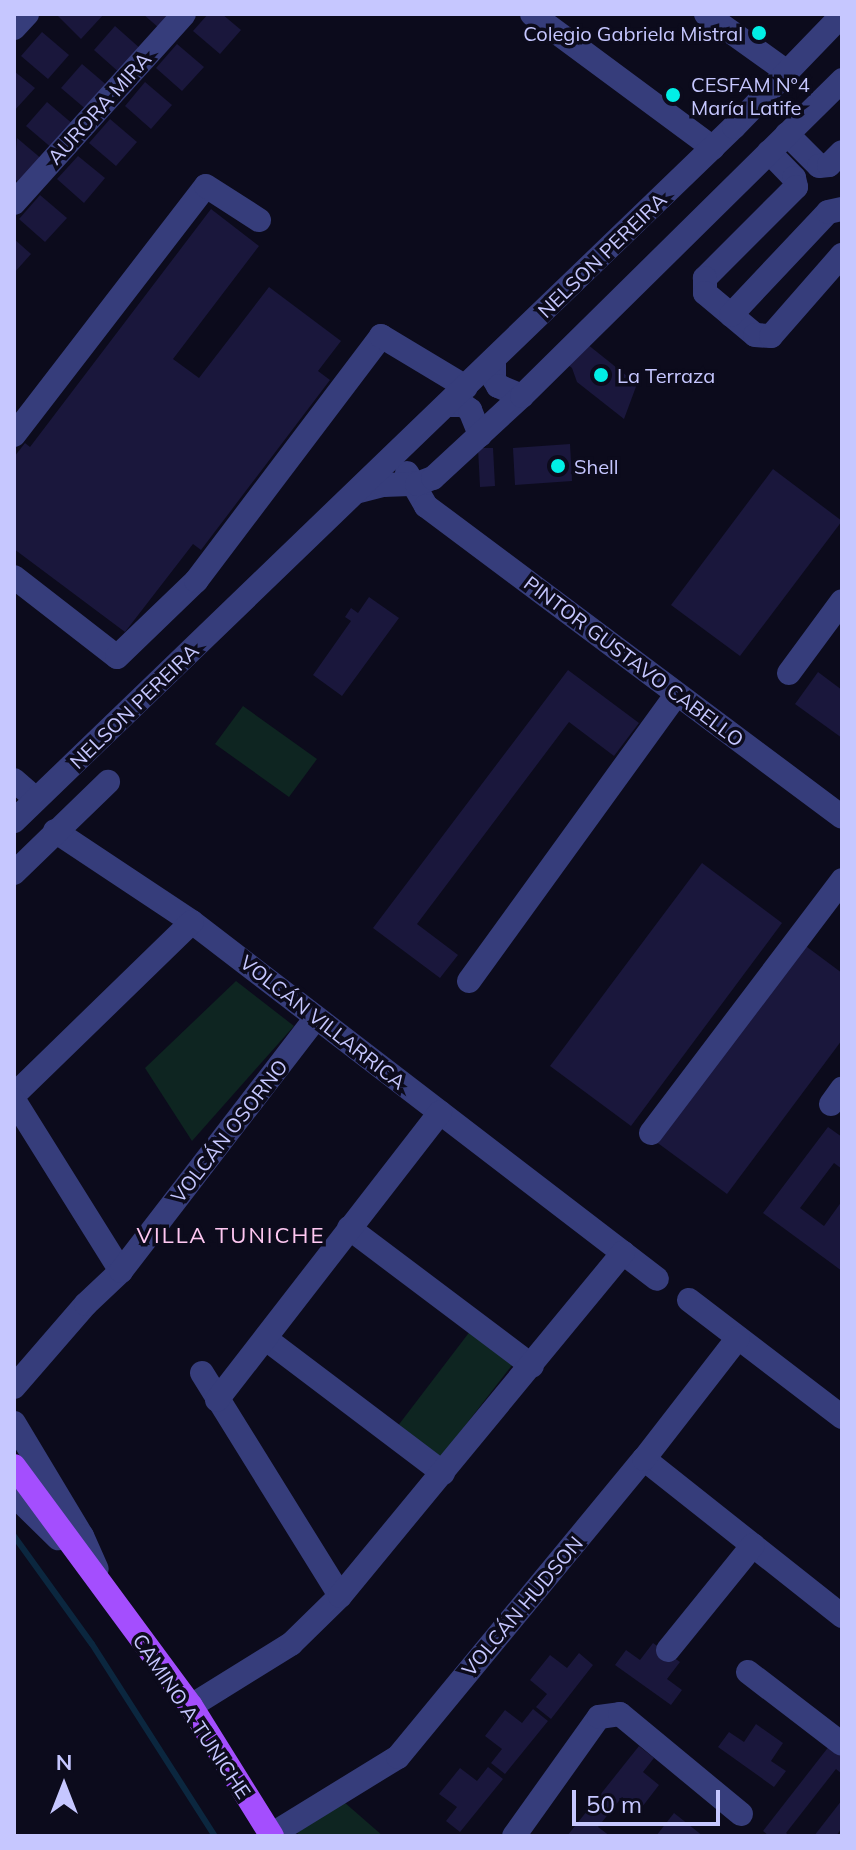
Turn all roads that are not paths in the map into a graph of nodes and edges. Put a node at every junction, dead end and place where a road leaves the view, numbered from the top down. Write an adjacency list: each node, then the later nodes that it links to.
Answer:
1 (27, 14): 6 (street)
2 (184, 14): 14 (street, AURORA MIRA)
3 (532, 14): 11 (street)
4 (706, 14): 7 (street)
5 (842, 15): 7 (street, NELSON PEREIRA)
6 (14, 28)
7 (787, 72): 9 (street, NELSON PEREIRA)
8 (842, 80): 10 (street)
9 (734, 127): 11 (street, NELSON PEREIRA); 13 (street)
10 (795, 141): 12 (street); 13 (street)
11 (713, 148): 17 (street, NELSON PEREIRA)
12 (842, 152)
13 (770, 160): 19 (street); 20 (street)
14 (14, 203)
15 (842, 209): 20 (street)
16 (259, 220): 25 (street)
17 (625, 232): 19 (street); 21 (street, NELSON PEREIRA)
18 (842, 255): 20 (street)
19 (656, 262): 23 (street)
20 (731, 315)
21 (494, 359): 22 (street, NELSON PEREIRA); 23 (street)
22 (466, 387): 24 (street, NELSON PEREIRA); 30 (street)
23 (522, 396): 26 (street)
24 (449, 405): 26 (street); 27 (street, NELSON PEREIRA)
25 (14, 435)
26 (480, 435): 28 (street)
27 (408, 442): 28 (street); 29 (street, NELSON PEREIRA)
28 (412, 484): 29 (street); 33 (street, PINTOR GUSTAVO CABELLO)
29 (359, 491): 35 (street, NELSON PEREIRA)
30 (14, 577)
31 (842, 601): 32 (street)
32 (789, 673)
33 (677, 694): 38 (street, PINTOR GUSTAVO CABELLO); 44 (street)
34 (14, 780): 37 (street)
35 (55, 782): 37 (street, NELSON PEREIRA); 40 (street)
36 (108, 782): 40 (street, NELSON PEREIRA)
37 (36, 799): 39 (street, NELSON PEREIRA)
38 (842, 817)
39 (14, 821)
40 (55, 831): 41 (street, NELSON PEREIRA); 43 (street, VOLCÁN VILLARRICA)
41 (14, 873)
42 (842, 880): 48 (street)
43 (192, 922): 45 (street, VOLCÁN VILLARRICA); 46 (street)
44 (469, 981)
45 (316, 1018): 47 (street, VOLCÁN VILLARRICA); 51 (street, VOLCÁN OSORNO)
46 (14, 1098): 51 (street)
47 (440, 1112): 49 (street); 50 (street, VOLCÁN VILLARRICA)
48 (651, 1133)
49 (349, 1228): 55 (street); 56 (street)
50 (623, 1253): 52 (street, VOLCÁN VILLARRICA); 56 (street)
51 (121, 1271): 58 (street, VOLCÁN OSORNO)
52 (657, 1279)
53 (689, 1300): 54 (street)
54 (738, 1338): 60 (street); 62 (street, VOLCÁN HUDSON)
55 (266, 1339): 59 (street); 64 (street)
56 (532, 1366): 64 (street)
57 (202, 1373): 59 (street)
58 (14, 1387)
59 (217, 1400): 68 (street)
60 (842, 1417)
61 (14, 1423): 69 (street, CAMINO A TUNICHE)
62 (644, 1459): 66 (street); 76 (street, VOLCÁN HUDSON)
63 (14, 1466): 67 (main road, CAMINO A TUNICHE)
64 (443, 1473): 68 (street)
65 (14, 1495): 67 (street, CAMINO A TUNICHE)
66 (753, 1545): 70 (street); 71 (street)
67 (87, 1566): 69 (main road, CAMINO A TUNICHE)
68 (340, 1596): 73 (street)
69 (110, 1597): 73 (main road, CAMINO A TUNICHE)
70 (842, 1616)
71 (668, 1650)
72 (748, 1672): 74 (street)
73 (191, 1706): 76 (main road, CAMINO A TUNICHE)
74 (842, 1744)
75 (741, 1814): 77 (street)
76 (271, 1835)
77 (514, 1836)

